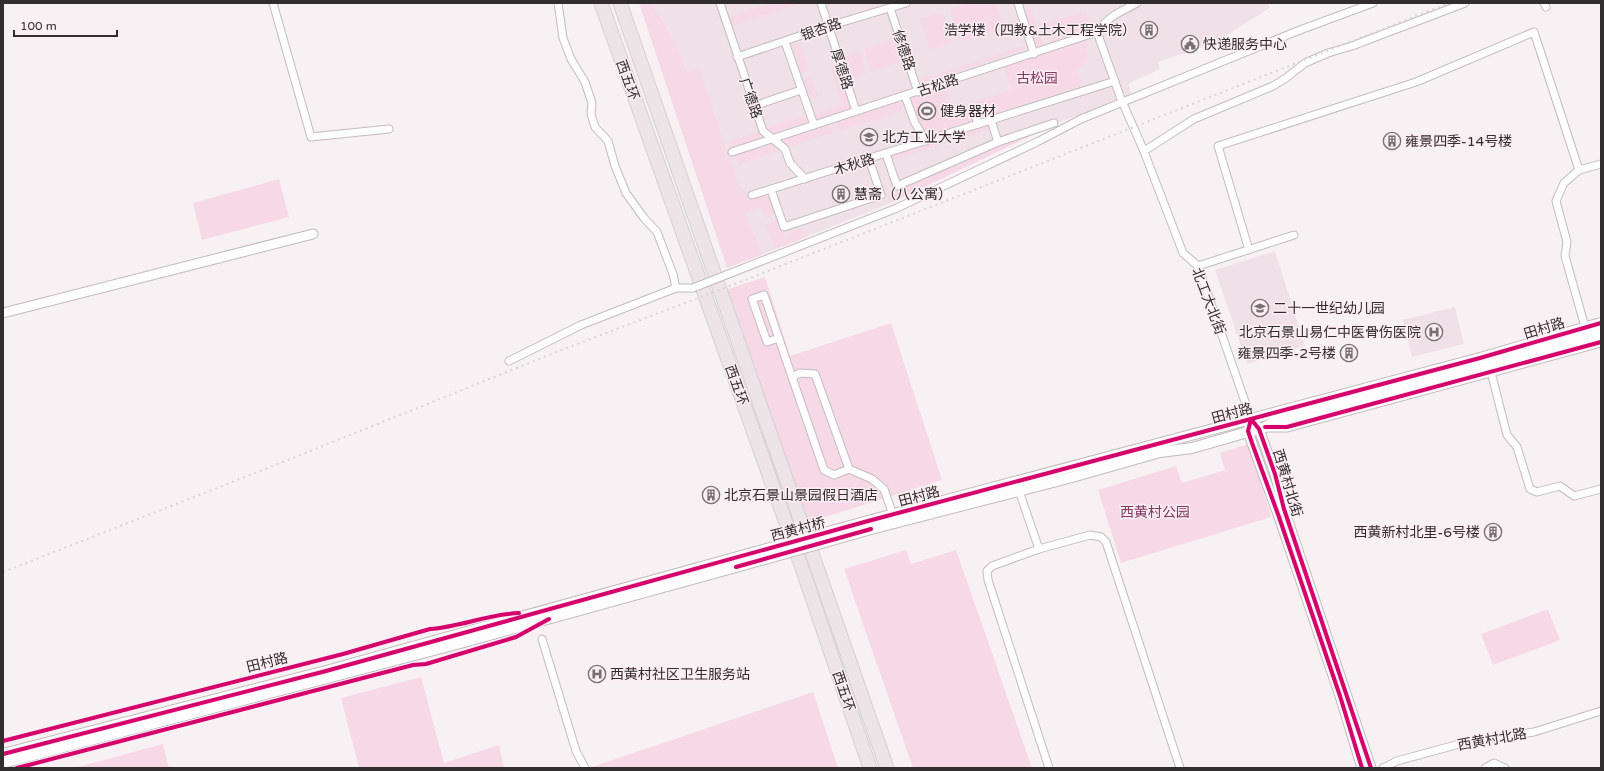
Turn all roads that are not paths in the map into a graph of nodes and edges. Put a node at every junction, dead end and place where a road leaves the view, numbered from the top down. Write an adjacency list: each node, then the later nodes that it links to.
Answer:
1 (273, 3): 30 (street)
2 (558, 3): 47 (street)
3 (720, 3): 17 (street, 广德路)
4 (821, 3): 13 (street, 厚德路)
5 (906, 3): 12 (street, 银杏路)
6 (1018, 3): 16 (street)
7 (1137, 3): 14 (street, 古松路)
8 (1373, 3): 22 (street)
9 (1465, 3): 34 (street)
10 (620, 5): 74 (highway, 西五环)
11 (602, 6): 73 (highway, 西五环)
12 (890, 8): 13 (street, 银杏路); 20 (street, 修德路)
13 (829, 26): 15 (street, 银杏路); 24 (street, 厚德路)
14 (1097, 32): 16 (street, 古松路); 18 (street, 北工大北街)
15 (785, 42): 17 (street, 银杏路); 19 (street)
16 (1034, 54): 20 (street, 古松路)
17 (737, 57): 23 (street, 广德路)
18 (1115, 81): 22 (street, 北工大北街); 26 (street, 木秋路)
19 (801, 90): 23 (street); 29 (street)
20 (918, 92): 21 (street, 古松路)
21 (906, 96): 24 (street, 古松路); 32 (street)
22 (1122, 100): 34 (street, 北工大北街); 47 (street, bridge)
23 (754, 106): 31 (street, 广德路)
24 (856, 111): 29 (street, 古松路)
25 (974, 112): 28 (street)
26 (991, 120): 28 (street, 木秋路); 33 (street)
27 (1054, 123): 33 (street)
28 (978, 124): 32 (street, 木秋路)
29 (814, 125): 31 (street, 古松路)
30 (389, 129)
31 (773, 138): 35 (street, 古松路); 40 (street, 广德路)
32 (926, 141): 36 (street, 木秋路)
33 (998, 142): 36 (street)
34 (1144, 151): 46 (street, 北工大北街)
35 (732, 152)
36 (886, 154): 37 (street, 木秋路)
37 (869, 159): 40 (street, 木秋路); 41 (street)
38 (1601, 164): 39 (street)
39 (1578, 170): 45 (street); 50 (street)
40 (805, 179): 41 (street, 木秋路)
41 (771, 190): 42 (street, 木秋路)
42 (752, 196)
43 (312, 234): 48 (street)
44 (1294, 236): 45 (street)
45 (1249, 250): 46 (street)
46 (1198, 266): 58 (street, 北工大北街)
47 (676, 288): 55 (street)
48 (3, 313)
49 (1601, 323): 50 (main road, 田村路)
50 (1585, 327): 58 (main road, 田村路)
51 (1601, 333): 54 (main road, 田村路)
52 (779, 338): 52 (street); 57 (street)
53 (1601, 342): 54 (street)
54 (1523, 359): 56 (street); 59 (main road, 田村路)
55 (509, 361)
56 (1491, 372): 59 (street); 62 (street)
57 (792, 377): 61 (street); 61 (street)
58 (1251, 419): 59 (street, 西黄村北街); 60 (street); 64 (main road, 田村路)
59 (1262, 428): 60 (main road, 田村路); 78 (street, 西黄村北街)
60 (1248, 431): 63 (main road, 田村路); 77 (street, 西黄村北街)
61 (849, 469): 64 (street)
62 (1601, 488)
63 (1019, 490): 65 (main road, 田村路); 66 (street)
64 (893, 515): 65 (main road, 田村路)
65 (869, 525): 67 (main road, 西黄村桥, bridge)
66 (1039, 549): 75 (street); 76 (street)
67 (735, 562): 70 (main road); 71 (main road)
68 (542, 639): 72 (street)
69 (1601, 711): 79 (street, 西黄村北路)
70 (3, 754)
71 (3, 763)
72 (585, 768)
73 (870, 768)
74 (887, 768)
75 (1049, 768)
76 (1180, 768)
77 (1362, 768)
78 (1371, 768)
79 (1383, 768)
80 (1485, 768): 81 (street)
81 (1505, 768)

